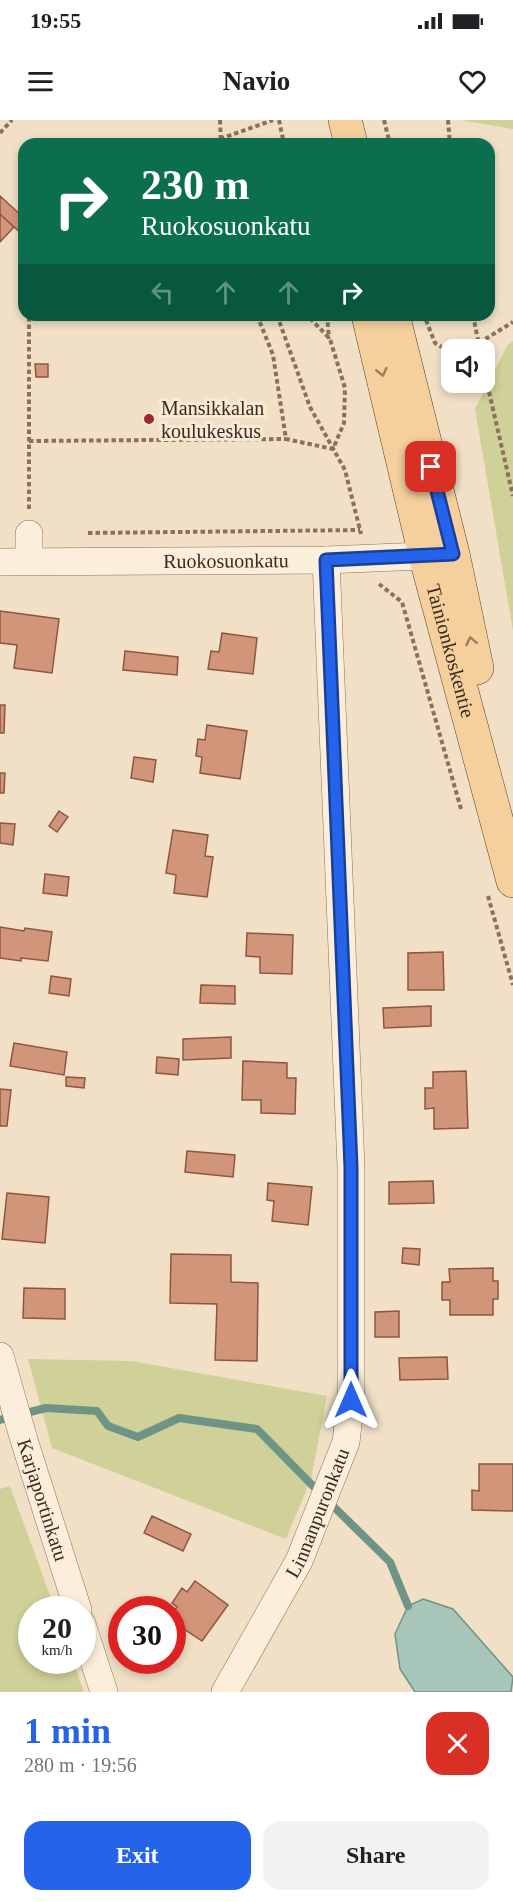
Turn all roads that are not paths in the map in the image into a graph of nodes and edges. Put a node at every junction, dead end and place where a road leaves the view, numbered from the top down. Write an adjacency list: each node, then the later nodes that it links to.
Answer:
1 (322, 120): 3 (main road)
2 (345, 120): 4 (main road)
3 (326, 138)
4 (350, 138)
5 (370, 321): 8 (main road, Tainionkoskentie, one-way to 8)
6 (394, 321): 8 (main road, Tainionkoskentie)
7 (29, 534): 10 (street)
8 (439, 555): 9 (street, Ruokosuonkatu); 12 (main road, Tainionkoskentie, one-way to 8); 13 (main road, Tainionkoskentie)
9 (326, 560): 10 (street, Ruokosuonkatu); 18 (street, Linnanpuronkatu)
10 (29, 561): 11 (street, Ruokosuonkatu)
11 (0, 562)
12 (513, 843)
13 (499, 885)
14 (0, 1356): 15 (street, Karjaportinkatu)
15 (74, 1596)
16 (96, 1667): 17 (street)
17 (104, 1692)
18 (225, 1692)

